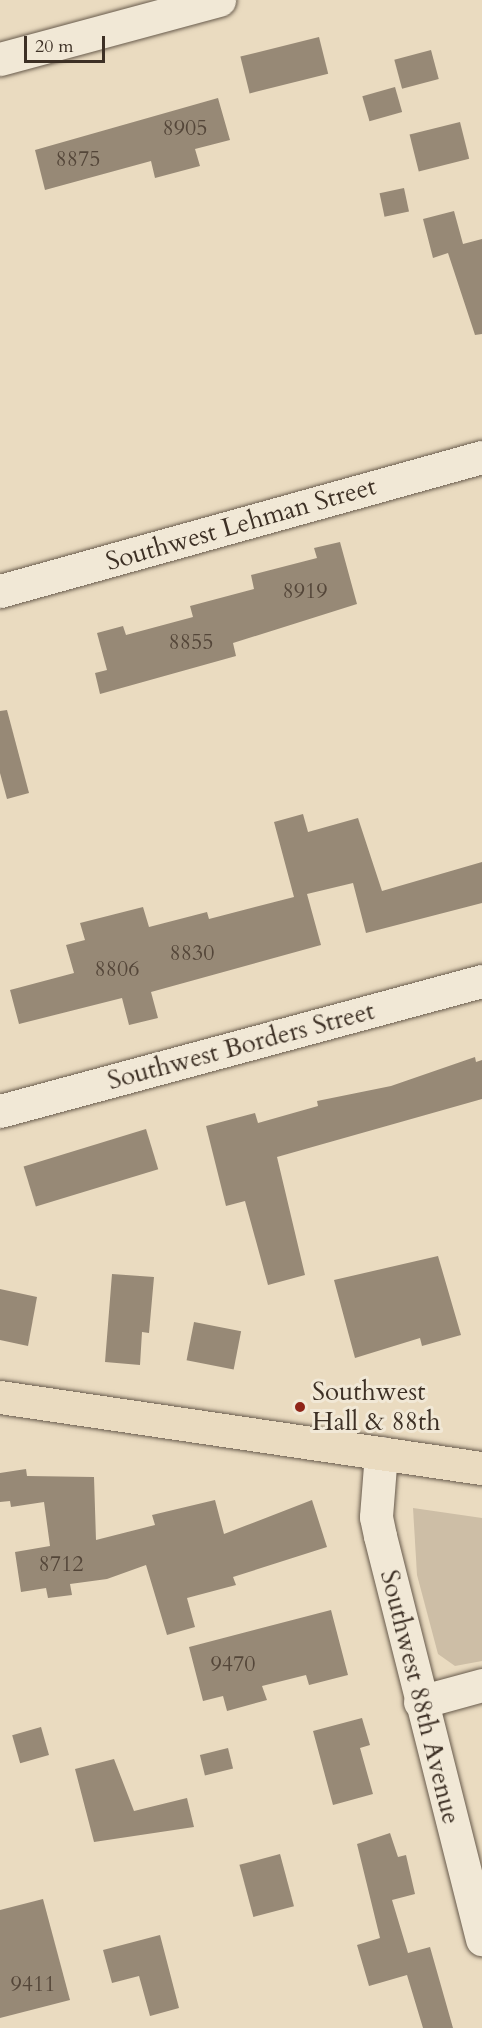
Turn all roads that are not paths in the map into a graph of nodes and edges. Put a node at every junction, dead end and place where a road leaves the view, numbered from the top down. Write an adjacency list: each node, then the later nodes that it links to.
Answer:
1 (219, 0): 2 (street)
2 (0, 58)
3 (482, 457): 4 (street, Southwest Lehman Street)
4 (0, 591)
5 (482, 981): 6 (street, Southwest Borders Street)
6 (0, 1111)
7 (0, 1398): 8 (main road)
8 (381, 1453): 9 (main road); 11 (street, Southwest 88th Avenue)
9 (482, 1468)
10 (482, 1684): 11 (street)
11 (420, 1702): 12 (street, Southwest 88th Avenue)
12 (482, 1939)

